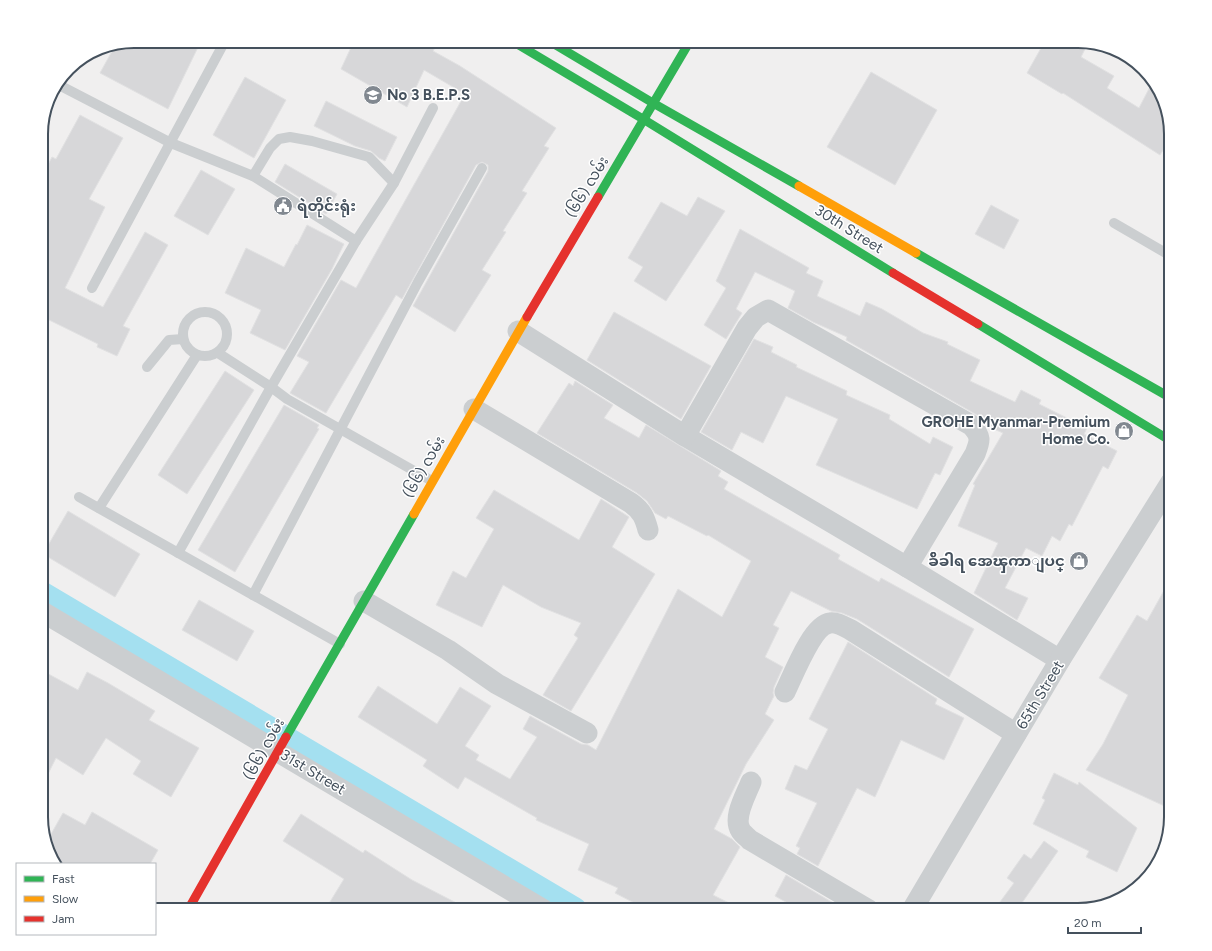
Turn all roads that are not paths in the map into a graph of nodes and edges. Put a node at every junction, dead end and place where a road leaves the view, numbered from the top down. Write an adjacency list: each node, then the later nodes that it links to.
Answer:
1 (221, 48): 9 (lane)
2 (524, 48): 8 (main road, 30th Street)
3 (561, 48): 6 (main road, 30th Street)
4 (686, 48): 6 (main road, (၆၆) လမ်း)
5 (62, 87): 9 (lane)
6 (653, 103): 8 (main road, (၆၆) လမ်း); 23 (main road, 30th Street)
7 (433, 108): 12 (lane)
8 (643, 119): 17 (main road, (၆၆) လမ်း); 27 (main road, 30th Street)
9 (171, 142): 11 (lane); 16 (lane)
10 (482, 168): 25 (lane)
11 (253, 176): 12 (lane); 14 (lane)
12 (394, 183): 14 (lane)
13 (1114, 222): 15 (lane)
14 (356, 241): 22 (lane)
15 (1164, 252)
16 (92, 288)
17 (518, 331): 24 (main road, (၆၆) လမ်း); 26 (street)
18 (183, 340): 19 (lane); 20 (lane); 21 (lane)
19 (218, 353): 20 (lane); 22 (lane)
20 (197, 355): 31 (lane)
21 (147, 367)
22 (271, 387): 25 (lane); 33 (lane)
23 (1164, 394)
24 (474, 408): 28 (main road, (၆၆) လမ်း); 32 (street)
25 (340, 428): 28 (lane); 35 (lane)
26 (685, 436): 34 (street); 34 (street)
27 (1164, 437)
28 (432, 481): 36 (main road, (၆၆) လမ်း)
29 (1164, 493): 39 (street, 65th Street)
30 (79, 497): 31 (lane)
31 (99, 508): 33 (lane)
32 (648, 530)
33 (178, 553): 35 (lane)
34 (907, 567): 39 (street)
35 (253, 595): 38 (lane)
36 (364, 601): 38 (main road, (၆၆) လမ်း); 41 (street)
37 (48, 615): 43 (street, 31st Street)
38 (340, 644): 43 (main road, (၆၆) လမ်း)
39 (1060, 660): 42 (street, 65th Street)
40 (785, 692): 42 (street)
41 (587, 733)
42 (1016, 734): 48 (street, 65th Street)
43 (283, 743): 45 (main road, (၆၆) လမ်း); 46 (street, 31st Street)
44 (751, 782): 47 (street)
45 (192, 903)
46 (533, 903)
47 (857, 903)
48 (916, 903)

